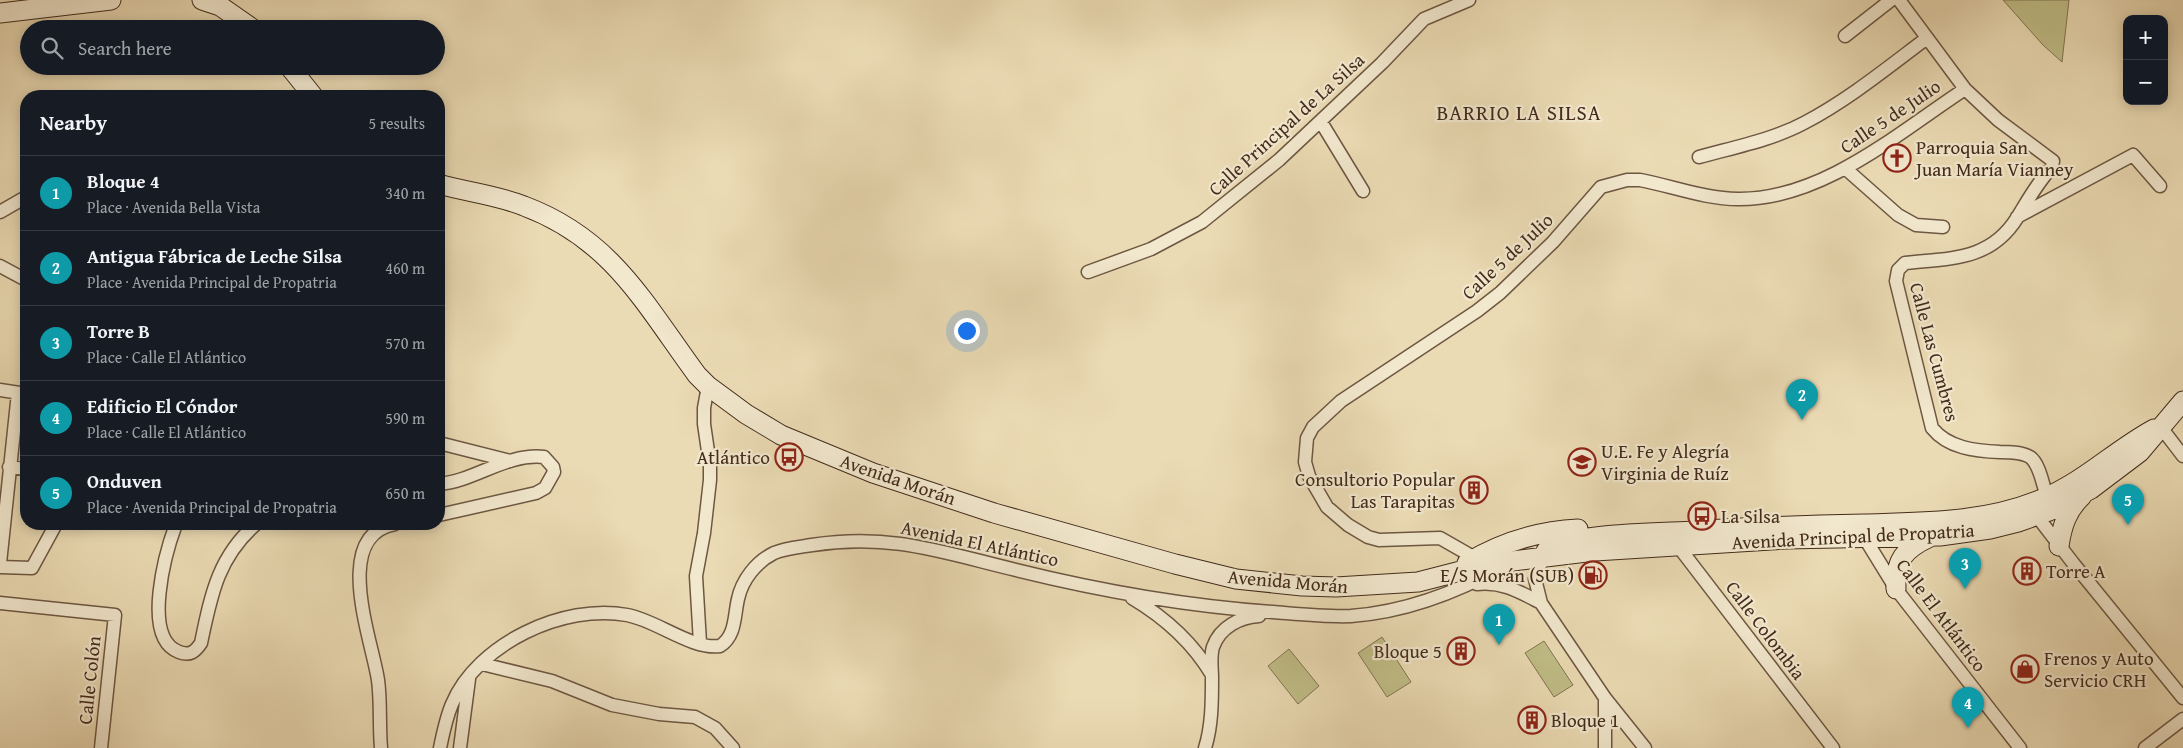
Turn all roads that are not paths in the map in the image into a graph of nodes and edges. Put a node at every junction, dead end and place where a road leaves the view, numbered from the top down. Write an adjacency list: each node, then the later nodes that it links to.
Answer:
1 (110, 0): 6 (main road)
2 (202, 0): 7 (main road)
3 (1469, 0): 13 (street, Calle Principal de La Silsa)
4 (1891, 0): 8 (street)
5 (1899, 0): 9 (street)
6 (0, 13)
7 (240, 20)
8 (1845, 36)
9 (1927, 38): 11 (street); 14 (street)
10 (296, 75): 12 (main road)
11 (1965, 89): 15 (street, Calle 5 de Julio); 21 (street)
12 (308, 90)
13 (1321, 122): 18 (street); 24 (street, Calle Principal de La Silsa)
14 (1699, 157)
15 (1846, 169): 22 (street); 54 (street, Calle 5 de Julio)
16 (445, 186): 26 (main road, Avenida Morán)
17 (2160, 186): 21 (street, Calle Las Cumbres)
18 (1363, 191)
19 (20, 200): 20 (street)
20 (0, 212)
21 (2018, 217): 40 (street, Calle Las Cumbres)
22 (1942, 228)
23 (0, 266): 25 (street)
24 (1088, 272)
25 (20, 277)
26 (708, 386): 58 (main road, Avenida Morán); 65 (street)
27 (0, 390): 28 (street)
28 (20, 393)
29 (2183, 401): 31 (main road, Avenida Principal de Propatria)
30 (20, 405): 35 (street)
31 (2160, 426): 33 (street); 38 (main road, Avenida Principal de Propatria); 40 (main road, Avenida Principal de Propatria)
32 (445, 445): 34 (street)
33 (2183, 456)
34 (510, 461): 37 (street); 41 (street)
35 (10, 467): 36 (street); 39 (street)
36 (20, 468)
37 (445, 483)
38 (2090, 489): 40 (main road, Avenida Principal de Propatria); 52 (main road)
39 (3, 490): 56 (street)
40 (2038, 505): 42 (main road, Avenida Principal de Propatria); 52 (street)
41 (445, 514)
42 (1955, 528): 48 (main road, Avenida Principal de Propatria); 50 (main road, Avenida Principal de Propatria)
43 (53, 530): 57 (street)
44 (174, 530): 45 (street)
45 (250, 530)
46 (378, 530): 73 (street)
47 (1563, 530): 49 (main road, Avenida Morán); 54 (main road, Avenida Morán); 55 (main road)
48 (1863, 530): 50 (main road, Avenida Principal de Propatria); 51 (main road, Avenida Principal de Propatria); 60 (street, Calle El Atlántico)
49 (1648, 534): 51 (main road, Avenida Principal de Propatria); 53 (main road, Avenida Principal de Propatria)
50 (1933, 536): 60 (main road)
51 (1678, 539): 53 (main road, Avenida Principal de Propatria); 80 (street, Calle Colombia)
52 (2059, 546): 70 (street)
53 (1543, 556): 55 (main road, Avenida Morán); 63 (street)
54 (1475, 558): 58 (main road, Avenida Morán)
55 (1512, 561): 58 (main road, Avenida Morán); 59 (street, Avenida El Atlántico)
56 (0, 563)
57 (0, 567)
58 (1446, 576)
59 (1472, 584): 63 (street); 64 (street, Avenida El Atlántico)
60 (1896, 589): 81 (street, Calle El Atlántico)
61 (1126, 594): 64 (street, Avenida El Atlántico); 65 (street, Avenida El Atlántico); 67 (street)
62 (0, 603): 72 (street, Calle Colón)
63 (1541, 604): 69 (street)
64 (1289, 613): 67 (street)
65 (700, 643): 66 (street, Avenida El Atlántico)
66 (482, 664): 68 (street, Avenida El Atlántico); 76 (street)
67 (1212, 676): 77 (street)
68 (468, 679): 74 (street, Avenida El Atlántico); 75 (street)
69 (1605, 698): 78 (street); 79 (street)
70 (2183, 698)
71 (2183, 719): 82 (street)
72 (101, 748)
73 (381, 748)
74 (440, 748)
75 (460, 748)
76 (733, 748)
77 (1205, 748)
78 (1605, 748)
79 (1645, 748)
80 (1833, 748)
81 (2020, 748)
82 (2145, 748)

